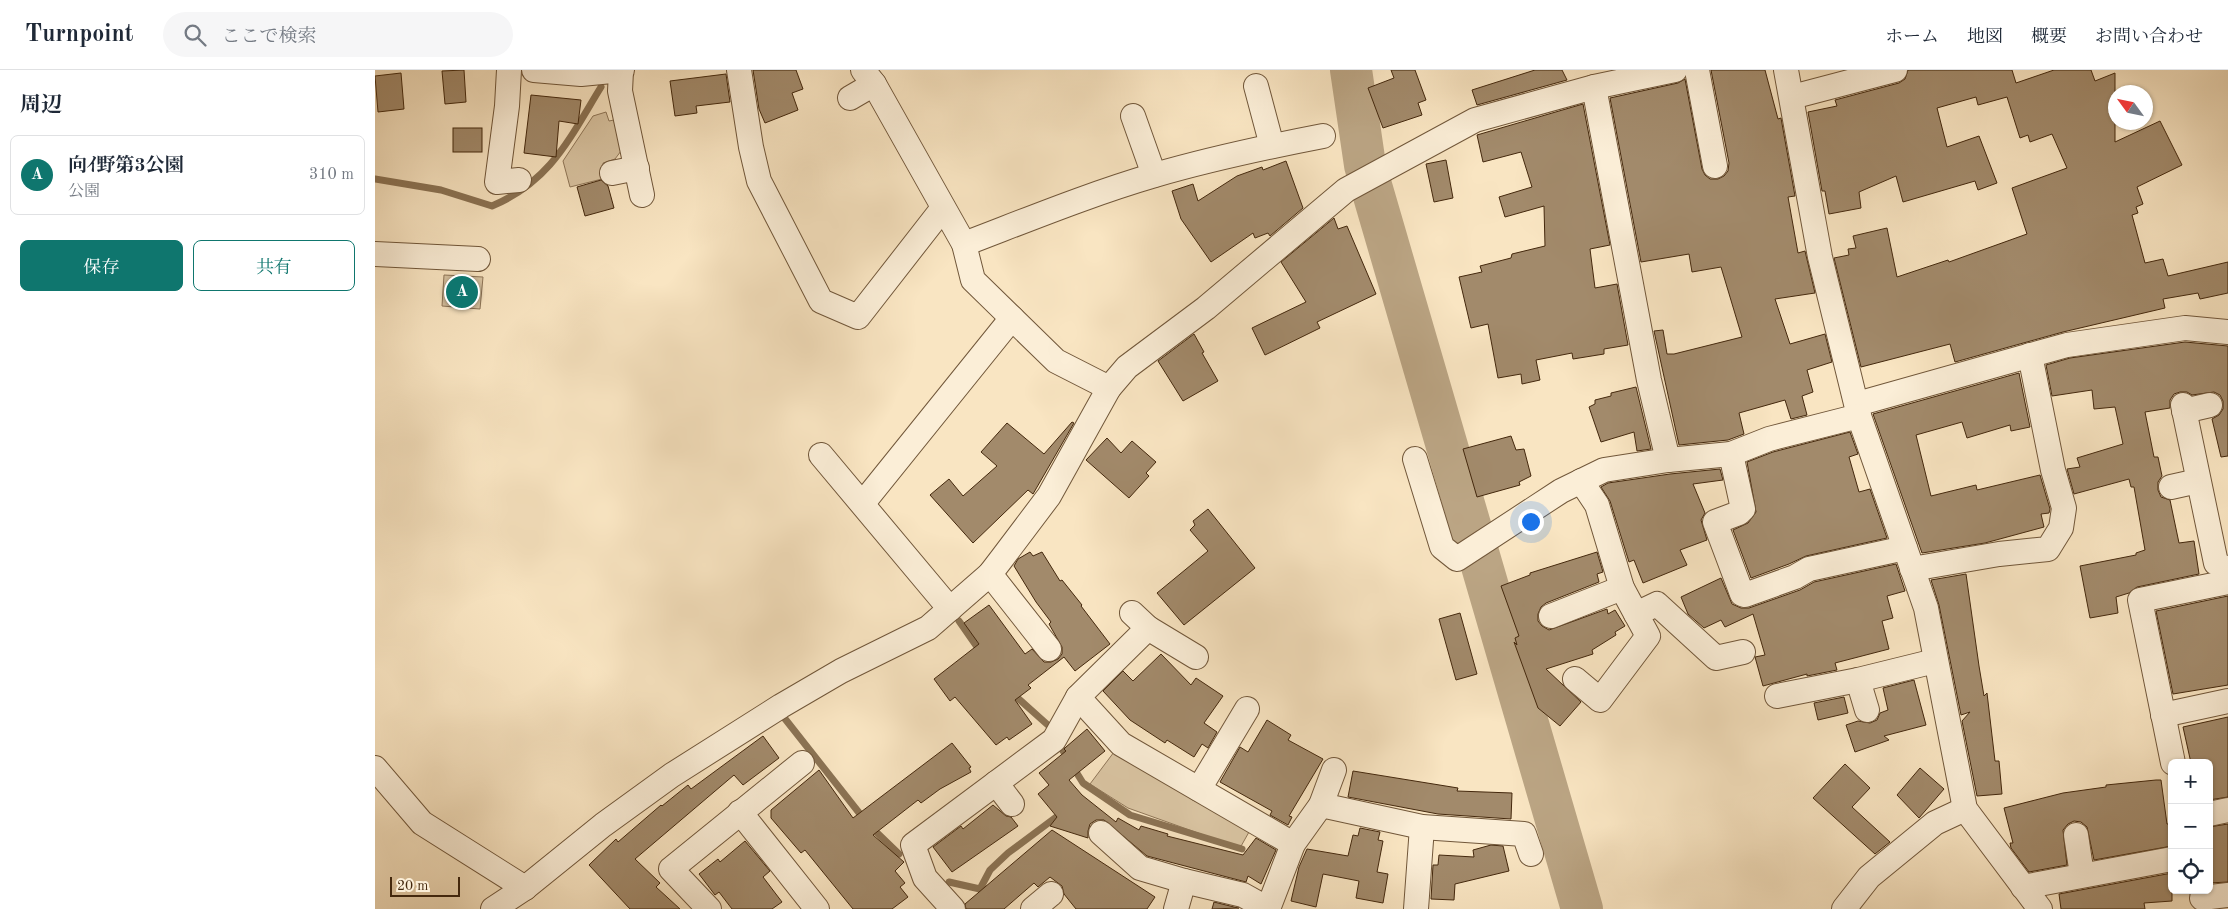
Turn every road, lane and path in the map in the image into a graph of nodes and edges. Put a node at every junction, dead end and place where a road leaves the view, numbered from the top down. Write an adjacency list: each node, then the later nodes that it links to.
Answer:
1 (509, 70): 21 (street)
2 (534, 70): 3 (street)
3 (621, 70): 18 (street)
4 (739, 70): 23 (street)
5 (1675, 70): 11 (street)
6 (1697, 70): 17 (street)
7 (1786, 70): 12 (street)
8 (1895, 70): 12 (street)
9 (869, 77): 13 (street); 23 (street)
10 (1256, 86): 16 (street)
11 (1594, 87): 30 (street); 36 (street)
12 (1793, 97): 32 (street)
13 (850, 98)
14 (1133, 116): 20 (street)
15 (1323, 136): 16 (street)
16 (1272, 146): 20 (street)
17 (1715, 166)
18 (637, 168): 19 (street); 22 (street)
19 (612, 173)
20 (1154, 175): 24 (street)
21 (519, 180)
22 (642, 195)
23 (943, 208): 24 (street)
24 (964, 244): 27 (street)
25 (375, 254): 26 (street)
26 (478, 259)
27 (1012, 318): 30 (street); 40 (street)
28 (2228, 332): 29 (street)
29 (2030, 355): 32 (street); 41 (street)
30 (1109, 388): 43 (street)
31 (2210, 405): 38 (street)
32 (1858, 410): 33 (street); 41 (street)
33 (1731, 454): 36 (street); 41 (street)
34 (821, 455): 40 (street)
35 (1415, 459): 37 (street)
36 (1668, 460): 37 (street)
37 (1581, 481): 45 (street)
38 (2198, 482): 39 (street); 42 (street)
39 (2171, 487)
40 (863, 503): 46 (street)
41 (1908, 558): 52 (street)
42 (2228, 570)
43 (989, 574): 46 (street); 49 (street)
44 (2228, 582): 60 (street)
45 (1622, 588): 47 (street); 48 (street)
46 (950, 609): 82 (street)
47 (1636, 614): 50 (street); 53 (street)
48 (1551, 616)
49 (1049, 648)
50 (1743, 652)
51 (1196, 657): 56 (street)
52 (1935, 660): 54 (street); 69 (street)
53 (1575, 679)
54 (1858, 680): 55 (street); 59 (street)
55 (1777, 696)
56 (1078, 697): 65 (street); 66 (street)
57 (2228, 701): 60 (street)
58 (1247, 709): 66 (street)
59 (1867, 710)
60 (2163, 714): 61 (street)
61 (2172, 759)
62 (802, 763): 71 (street)
63 (375, 768): 82 (street)
64 (1334, 770): 68 (street)
65 (996, 783): 67 (street); 89 (street)
66 (1199, 789): 76 (street)
67 (1013, 804)
68 (1321, 805): 73 (street); 76 (street)
69 (1965, 808): 81 (street); 94 (street)
70 (2228, 810): 72 (street)
71 (740, 812): 87 (street); 88 (street)
72 (2213, 813)
73 (1422, 827): 77 (street); 93 (street)
74 (1101, 833): 80 (street)
75 (2076, 835): 79 (street)
76 (1293, 844): 92 (street)
77 (1531, 854)
78 (2168, 861): 79 (street)
79 (2082, 875): 81 (street)
80 (1184, 881): 91 (street); 92 (street)
81 (2023, 887): 95 (street)
82 (525, 888): 86 (street)
83 (1051, 894): 90 (street)
84 (2228, 895): 85 (street)
85 (2202, 899)
86 (493, 909)
87 (709, 909)
88 (817, 909)
89 (953, 909)
90 (1033, 909)
91 (1176, 909)
92 (1268, 909)
93 (1416, 909)
94 (1844, 909)
95 (2040, 909)

